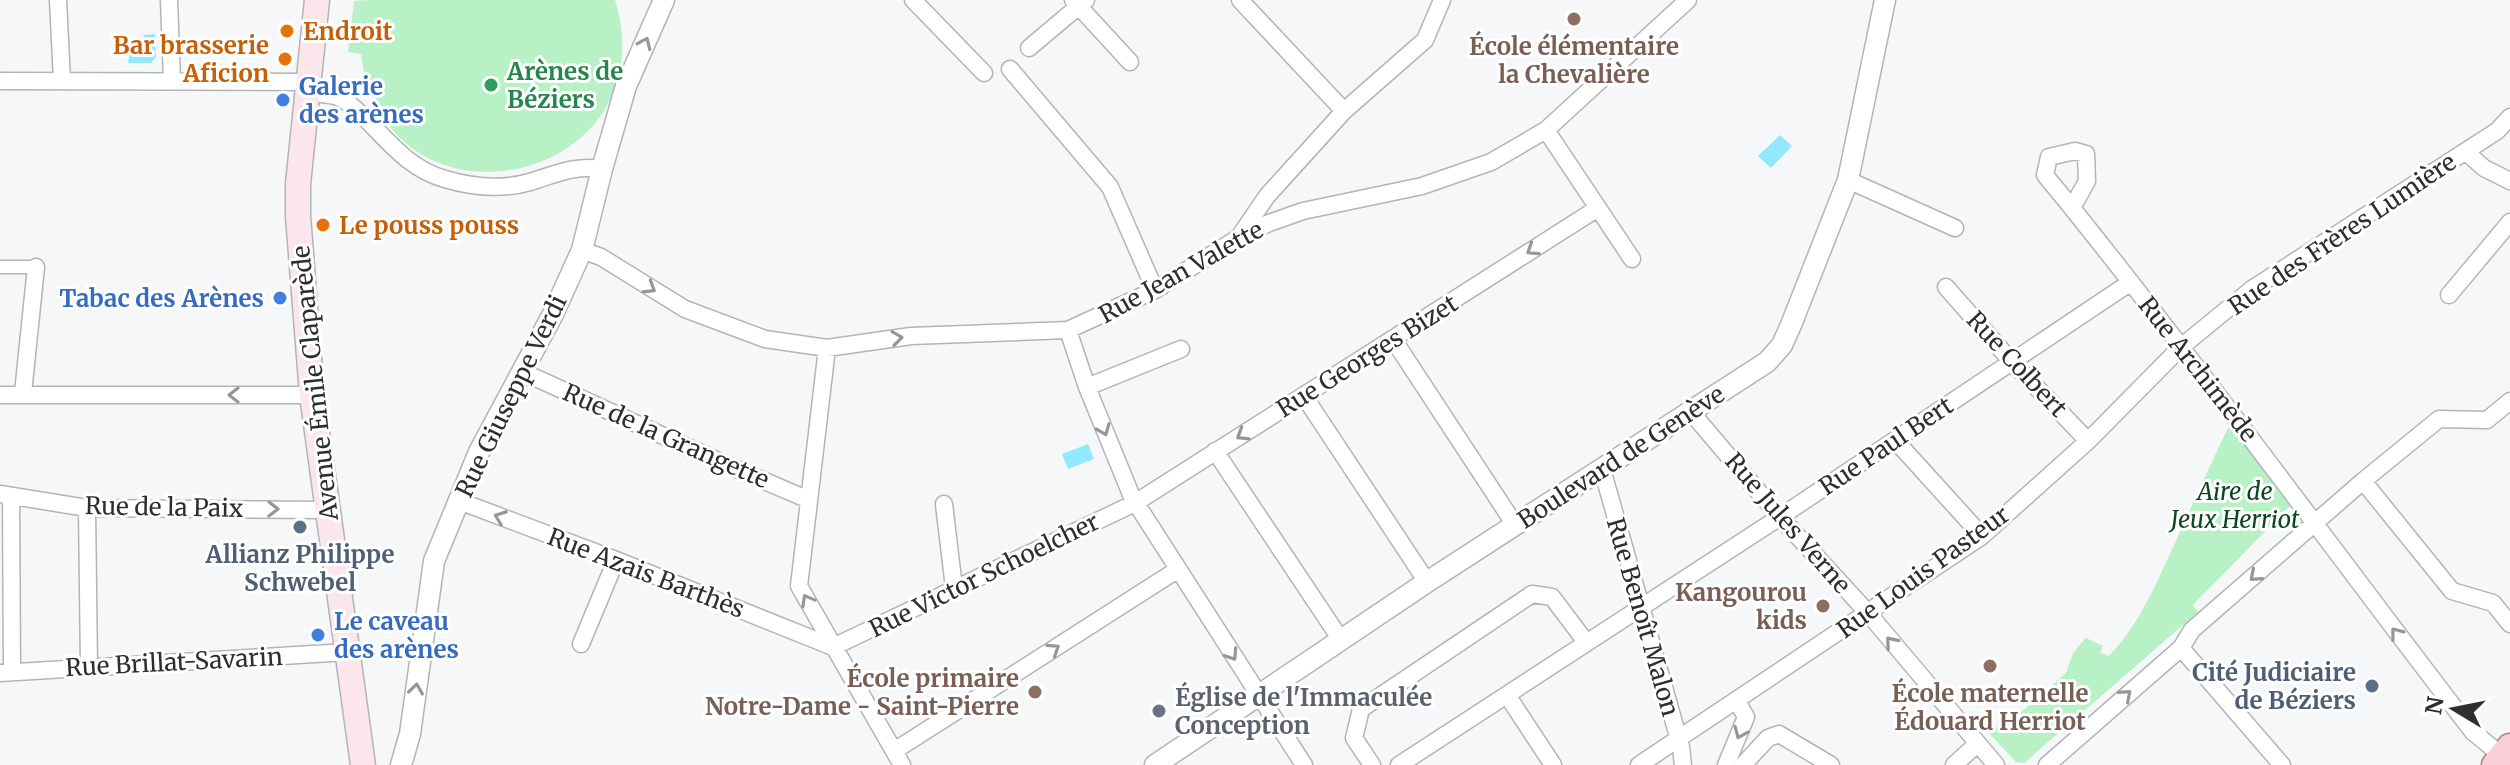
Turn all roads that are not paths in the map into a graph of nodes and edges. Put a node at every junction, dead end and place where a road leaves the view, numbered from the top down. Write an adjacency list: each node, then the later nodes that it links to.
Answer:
1 (58, 0): 16 (street)
2 (169, 0): 17 (street)
3 (317, 0): 18 (main road, Avenue Émile Claparède)
4 (664, 0): 23 (street, Rue Giuseppe Verdi, one-way to 4)
5 (913, 0): 14 (street)
6 (1240, 0): 19 (street)
7 (1442, 0): 19 (street)
8 (1688, 0): 21 (street, Rue Jean Valette)
9 (1885, 0): 24 (street, Boulevard de Genève)
10 (1079, 2): 11 (street); 12 (street)
11 (1029, 48)
12 (1130, 62)
13 (1010, 69): 37 (street)
14 (984, 73)
15 (0, 81): 16 (street)
16 (62, 81): 17 (street)
17 (172, 81): 18 (street)
18 (308, 87): 23 (street); 49 (main road, Avenue Émile Claparède)
19 (1344, 111): 30 (street)
20 (2510, 117): 22 (street, Rue des Frères Lumière)
21 (1546, 130): 26 (street); 30 (street, Rue Jean Valette)
22 (2466, 152): 25 (street); 41 (street, Rue des Frères Lumière)
23 (602, 169): 31 (street, Rue Giuseppe Verdi)
24 (1848, 180): 29 (street); 52 (street, Boulevard de Genève)
25 (2510, 181)
26 (1598, 208): 32 (street); 40 (street, Rue Georges Bizet, one-way to 40)
27 (2072, 208): 35 (street, Rue Archimède)
28 (2510, 222): 38 (street)
29 (1955, 228)
30 (1238, 238): 37 (street, Rue Jean Valette)
31 (582, 250): 42 (street, Rue Jean Valette, one-way to 42); 45 (street, Rue Giuseppe Verdi)
32 (1632, 259)
33 (0, 267): 34 (street)
34 (36, 267): 47 (street)
35 (2131, 282): 41 (street, Rue Archimède); 44 (street, Rue Paul Bert)
36 (1946, 287): 44 (street, Rue Colbert)
37 (1155, 290): 39 (street, Rue Jean Valette)
38 (2449, 295)
39 (1068, 330): 42 (street, Rue Jean Valette, one-way to 39); 46 (street)
40 (1393, 339): 50 (street, Rue Georges Bizet); 66 (street)
41 (2181, 347): 54 (street, Rue Louis Pasteur); 67 (street, Rue Archimède)
42 (827, 348): 59 (street)
43 (1181, 349): 46 (street)
44 (2012, 362): 53 (street, Rue Paul Bert); 54 (street, Rue Colbert)
45 (523, 372): 59 (street, Rue de la Grangette); 60 (street, Rue Giuseppe Verdi)
46 (1087, 387): 61 (street, one-way to 61)
47 (23, 393): 48 (street); 49 (street, one-way to 47)
48 (0, 395)
49 (312, 395): 64 (main road, Avenue Émile Claparède)
50 (1304, 396): 55 (street, Rue Georges Bizet, one-way to 55); 71 (street)
51 (2510, 401): 57 (street)
52 (1691, 412): 56 (street, Boulevard de Genève); 65 (street, Rue Jules Verne)
53 (1895, 440): 65 (street, Rue Paul Bert); 68 (street)
54 (2088, 441): 68 (street, Rue Louis Pasteur)
55 (1215, 451): 61 (street, Rue Georges Bizet); 76 (street)
56 (1602, 469): 66 (street, Boulevard de Genève); 73 (street, Rue Benoît Malon)
57 (2363, 481): 67 (street); 75 (street)
58 (5, 495): 63 (street, Rue de la Paix); 83 (street)
59 (809, 500): 79 (street, one-way to 59)
60 (459, 501): 69 (street, Rue Azais Barthès, one-way to 60); 92 (street, Rue Giuseppe Verdi, one-way to 60)
61 (1135, 503): 70 (street); 72 (street, Rue Victor Schoelcher)
62 (944, 504): 72 (street)
63 (87, 508): 64 (street, Rue de la Paix, one-way to 64); 82 (street)
64 (328, 510): 81 (main road, Avenue Émile Claparède)
65 (1780, 517): 73 (street, Rue Paul Bert); 74 (street, Rue Jules Verne)
66 (1515, 525): 71 (street, Boulevard de Genève)
67 (2314, 525): 80 (street, one-way to 80); 90 (street, Rue Archimède, one-way to 67)
68 (1982, 536): 74 (street, Rue Louis Pasteur)
69 (616, 560): 78 (street); 79 (street, Rue Azais Barthès)
70 (1177, 570): 85 (street, one-way to 85); 89 (street, one-way to 70)
71 (1427, 582): 76 (street, Boulevard de Genève)
72 (954, 588): 79 (street, Rue Victor Schoelcher)
73 (1640, 608): 77 (street, Rue Paul Bert); 87 (street, Rue Benoît Malon)
74 (1868, 613): 86 (street, Rue Louis Pasteur); 88 (street, Rue Jules Verne, one-way to 74)
75 (2510, 624)
76 (1341, 640): 85 (street, Boulevard de Genève)
77 (1586, 642): 84 (street, Rue Paul Bert); 95 (street)
78 (581, 644)
79 (833, 647): 89 (street)
80 (2181, 648): 105 (street, one-way to 80); 106 (street)
81 (347, 652): 82 (street, Rue Brillat-Savarin); 91 (main road, Avenue Émile Claparède)
82 (89, 668): 83 (street, Rue Brillat-Savarin)
83 (6, 672)
84 (1507, 695): 96 (street, Rue Paul Bert); 97 (street)
85 (1259, 696): 93 (street, Boulevard de Genève); 94 (street)
86 (1737, 701): 87 (street, Rue Louis Pasteur); 100 (street, one-way to 100)
87 (1677, 740): 98 (street, Rue Louis Pasteur); 99 (street, Rue Benoît Malon)
88 (1977, 744): 103 (street); 104 (street, Rue Jules Verne)
89 (898, 758)
90 (2499, 758)
91 (363, 765)
92 (401, 765)
93 (1155, 765)
94 (1304, 765)
95 (1372, 765)
96 (1399, 765)
97 (1553, 765)
98 (1639, 765)
99 (1683, 765)
100 (1726, 765)
101 (1743, 765): 102 (street)
102 (1831, 765)
103 (1954, 765)
104 (1996, 765)
105 (2047, 765)
106 (2282, 765)

